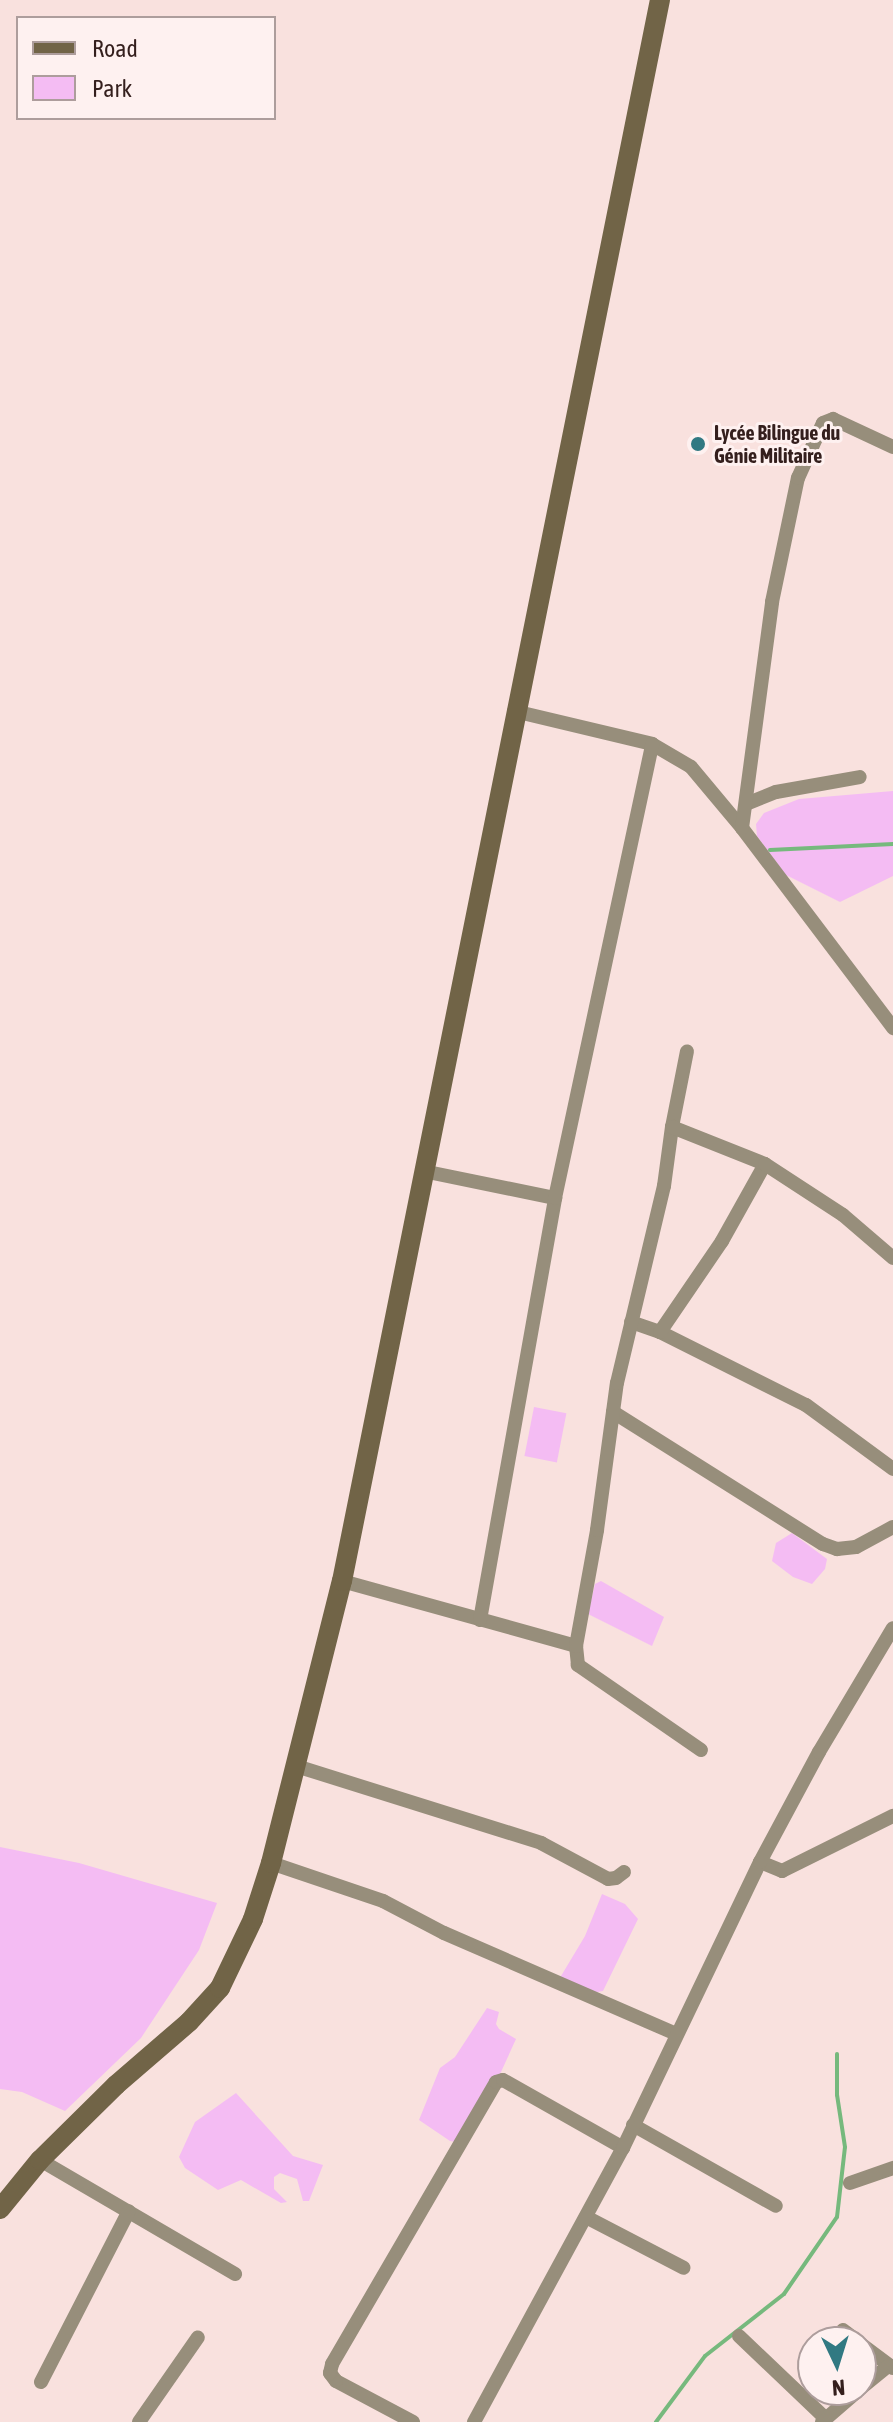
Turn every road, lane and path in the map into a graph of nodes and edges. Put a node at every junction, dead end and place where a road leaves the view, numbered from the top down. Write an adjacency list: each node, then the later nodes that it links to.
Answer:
1 (660, 0): 3 (main road)
2 (893, 447): 6 (street)
3 (514, 711): 4 (street); 12 (main road)
4 (652, 744): 7 (street); 13 (street)
5 (860, 777): 6 (street)
6 (746, 804): 7 (street)
7 (742, 828): 8 (street)
8 (893, 1028)
9 (687, 1051): 10 (street)
10 (672, 1127): 11 (street); 15 (street)
11 (765, 1164): 14 (street); 16 (street)
12 (423, 1171): 13 (street); 20 (main road)
13 (555, 1198): 21 (street)
14 (893, 1258)
15 (631, 1322): 16 (street); 17 (street)
16 (660, 1332): 18 (street)
17 (613, 1412): 19 (street); 23 (street)
18 (893, 1469)
19 (893, 1527)
20 (342, 1581): 21 (street); 25 (main road)
21 (480, 1620): 23 (street)
22 (893, 1628): 27 (street)
23 (576, 1646): 24 (street)
24 (701, 1750)
25 (296, 1766): 28 (main road); 29 (street)
26 (893, 1816): 27 (street)
27 (760, 1862): 30 (street)
28 (271, 1863): 30 (street); 33 (main road)
29 (624, 1872)
30 (676, 2034): 31 (street)
31 (633, 2125): 32 (street); 36 (street)
32 (623, 2148): 39 (street); 48 (street)
33 (40, 2160): 37 (main road); 38 (street)
34 (893, 2168): 35 (street)
35 (850, 2183)
36 (776, 2206)
37 (0, 2209)
38 (129, 2211): 41 (street); 44 (street)
39 (586, 2217): 40 (street); 49 (street)
40 (684, 2268)
41 (235, 2274)
42 (739, 2336): 46 (street)
43 (198, 2337): 47 (street)
44 (41, 2382)
45 (840, 2406): 46 (street)
46 (824, 2420)
47 (139, 2422)
48 (413, 2422)
49 (474, 2422)

